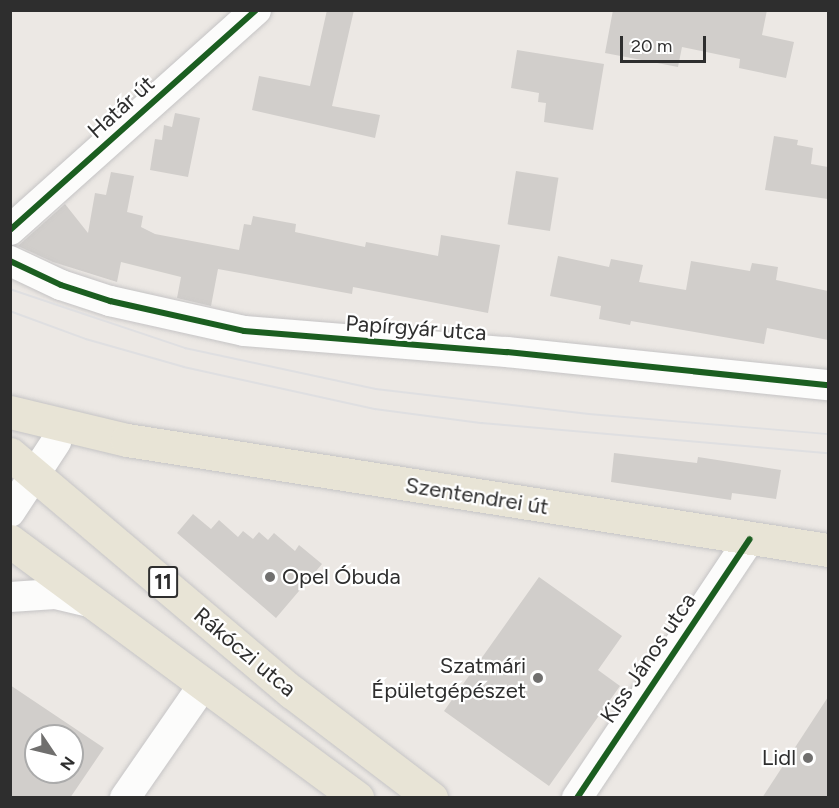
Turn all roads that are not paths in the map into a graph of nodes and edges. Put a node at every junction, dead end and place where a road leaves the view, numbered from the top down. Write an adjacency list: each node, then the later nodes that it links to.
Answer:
1 (256, 10): 2 (street, Határ út)
2 (10, 230)
3 (10, 261): 4 (street, Papírgyár utca)
4 (828, 385)
5 (10, 411): 7 (main road, Szentendrei út)
6 (10, 431): 8 (main road, Szentendrei út)
7 (127, 440): 8 (main road, Szentendrei út); 11 (main road, Szentendrei út)
8 (56, 442): 9 (street)
9 (22, 463): 10 (street); 19 (main road, Rákóczi utca / 11)
10 (10, 512)
11 (750, 539): 13 (main road, Szentendrei út); 20 (street, Kiss János utca)
12 (10, 541): 15 (main road, Rákóczi utca)
13 (828, 550)
14 (10, 597): 15 (street)
15 (94, 603): 16 (main road, Rákóczi utca)
16 (204, 684): 17 (street); 18 (main road, Rákóczi utca)
17 (125, 798)
18 (357, 798)
19 (430, 798)
20 (577, 798)

